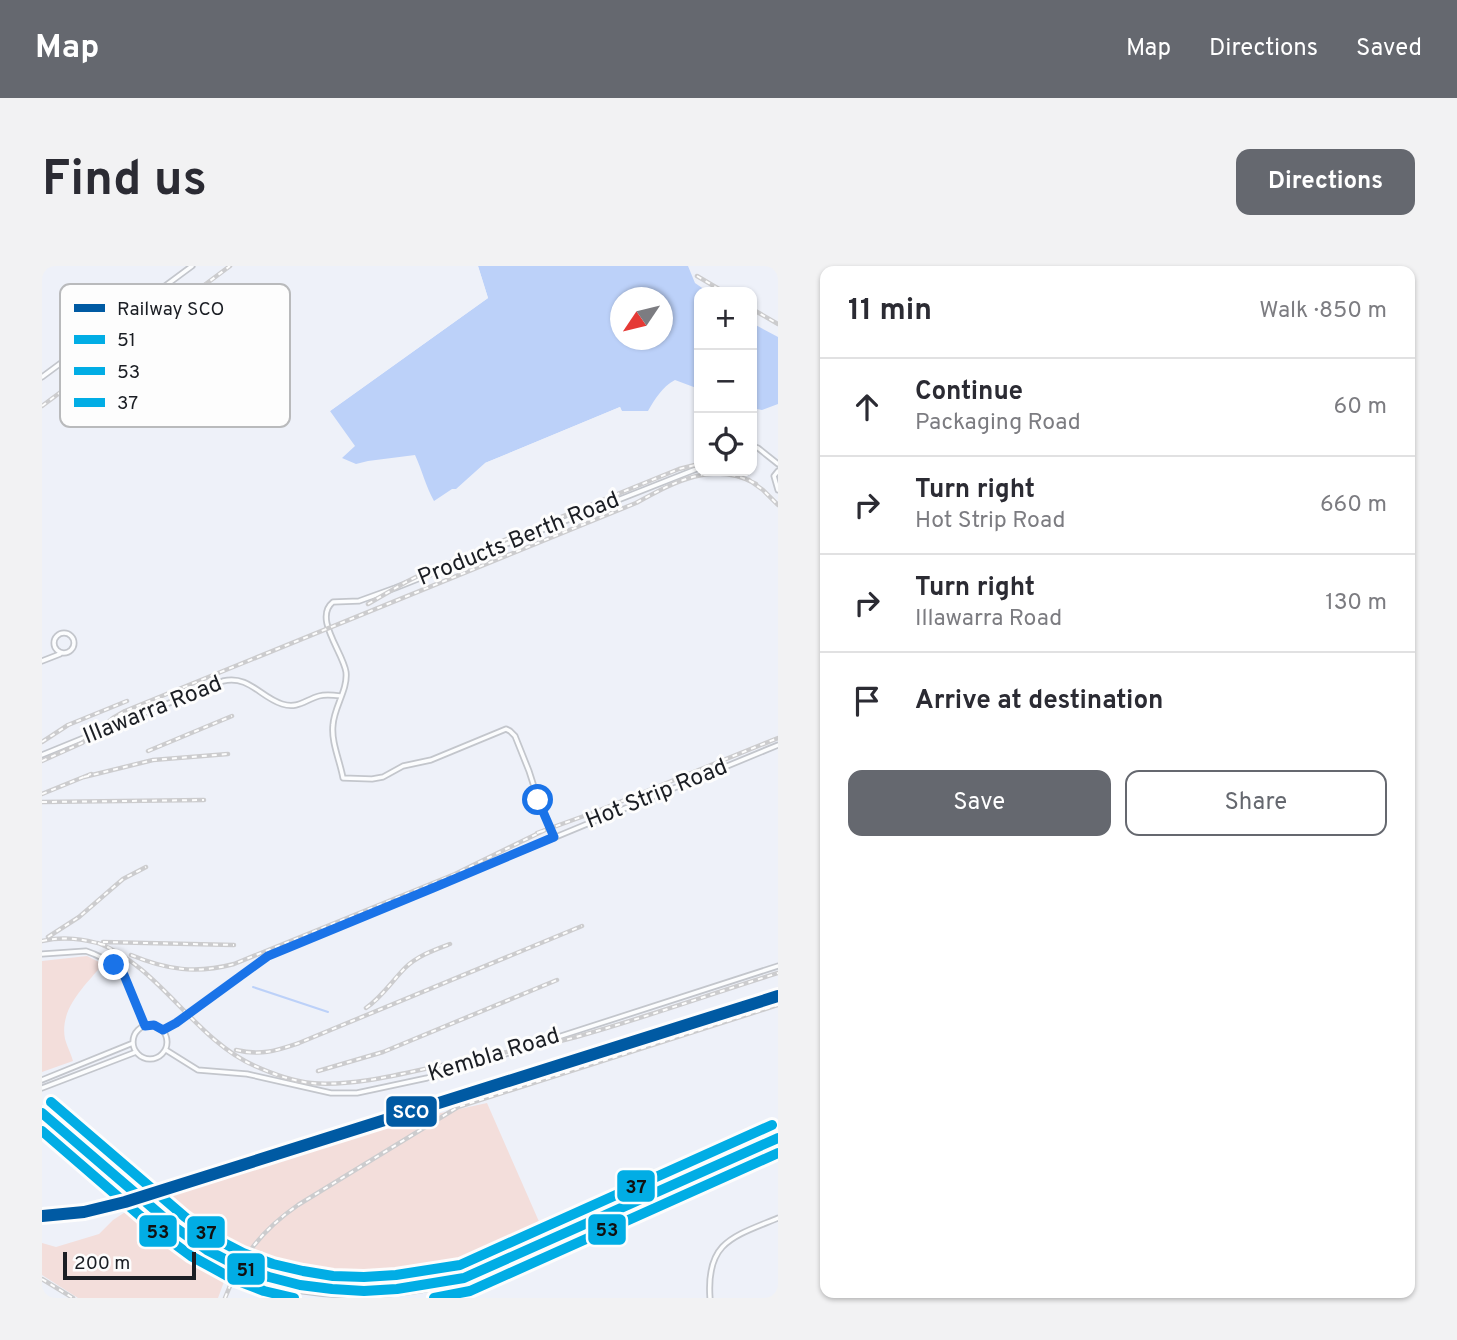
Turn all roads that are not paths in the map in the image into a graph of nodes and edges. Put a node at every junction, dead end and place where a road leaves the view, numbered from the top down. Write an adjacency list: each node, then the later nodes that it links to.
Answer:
1 (192, 266): 2 (street)
2 (168, 284)
3 (60, 364): 4 (street)
4 (42, 377)
5 (757, 448): 6 (street)
6 (778, 464)
7 (694, 470): 13 (street, Products Berth Road)
8 (778, 471): 9 (street)
9 (778, 490)
10 (54, 641): 11 (street); 11 (street); 12 (street)
11 (64, 653): 12 (street)
12 (43, 660)
13 (341, 696): 15 (street, Illawarra Road); 16 (street)
14 (778, 745): 16 (street, Hot Strip Road)
15 (42, 755)
16 (554, 837): 20 (street, Hot Strip Road)
17 (42, 954): 19 (street)
18 (778, 966): 22 (street, Kembla Road)
19 (145, 1026): 20 (street); 21 (street)
20 (163, 1030): 22 (street)
21 (133, 1043): 23 (street); 24 (street)
22 (166, 1051): 23 (street)
23 (136, 1052): 25 (street)
24 (83, 1064): 25 (street); 26 (street)
25 (87, 1070): 27 (street)
26 (42, 1080)
27 (42, 1088)
28 (42, 1113): 34 (main road, bridge)
29 (42, 1127): 35 (main road, bridge)
30 (778, 1138): 34 (main road)
31 (778, 1149): 33 (main road)
32 (778, 1218): 38 (street)
33 (472, 1287): 36 (main road); 37 (main road)
34 (396, 1296)
35 (290, 1298)
36 (436, 1298)
37 (451, 1298)
38 (710, 1298)

